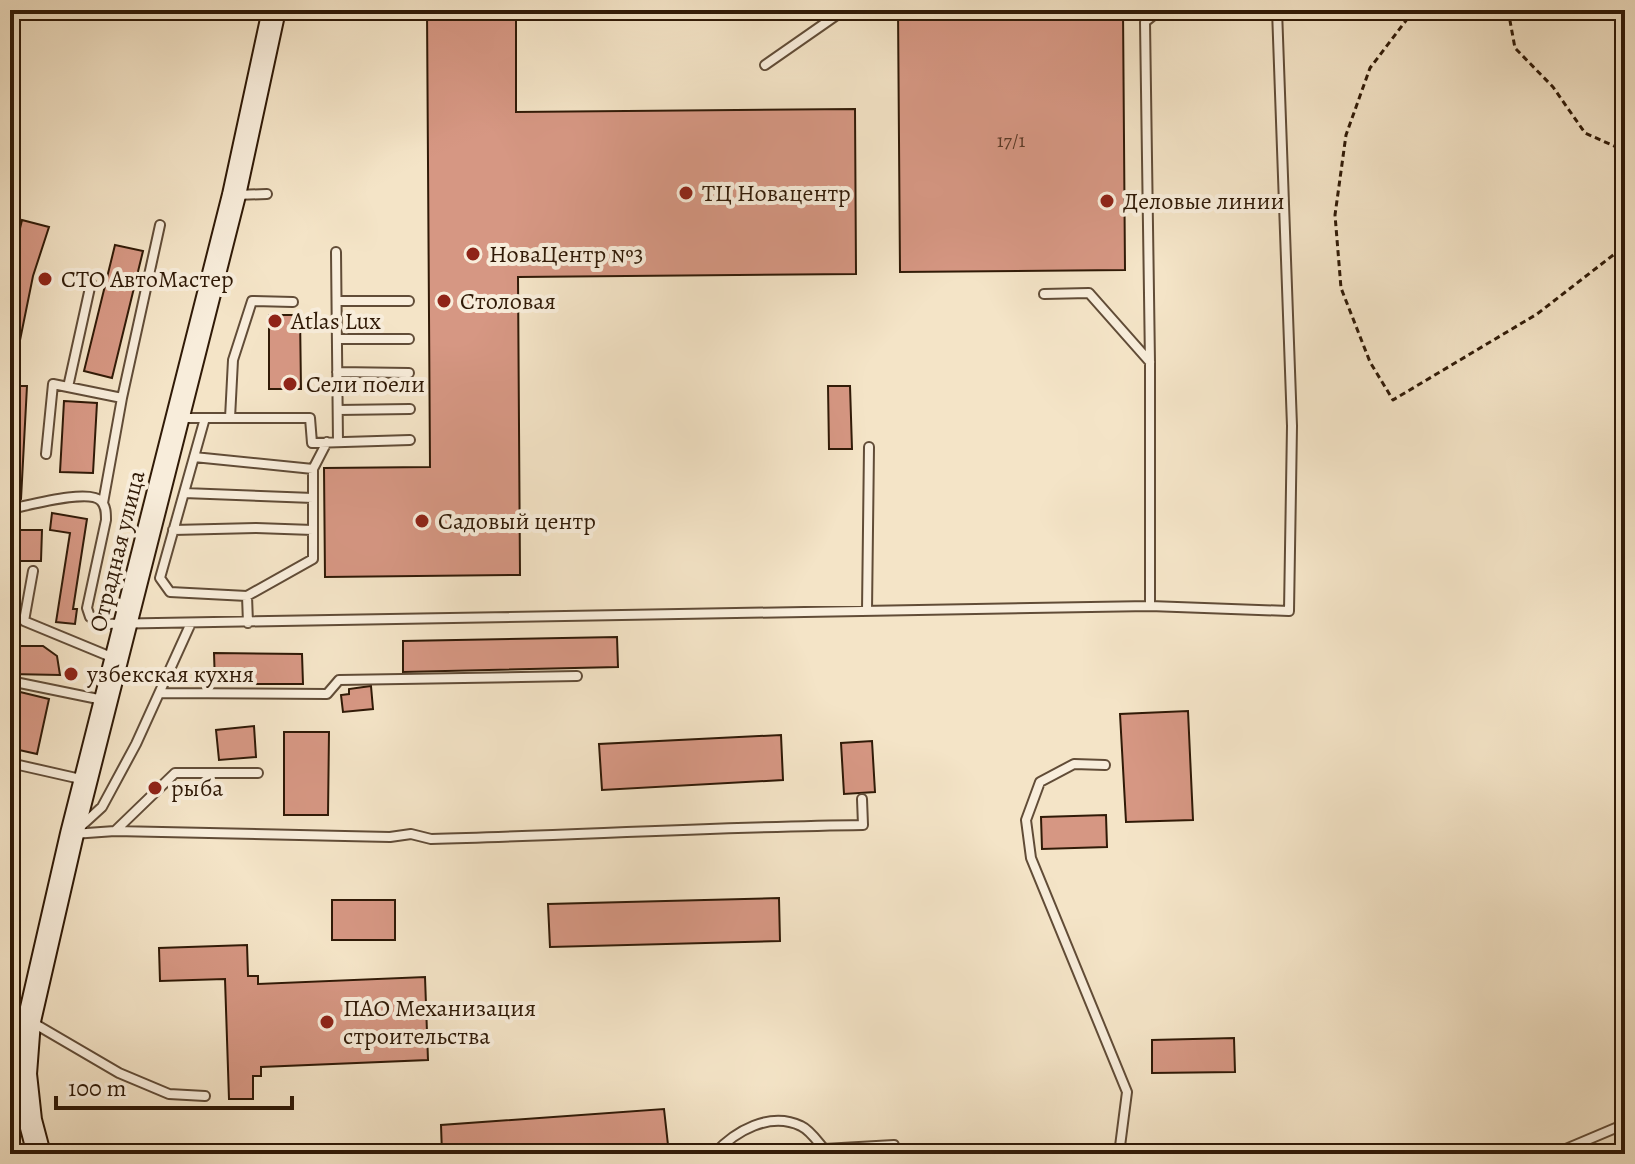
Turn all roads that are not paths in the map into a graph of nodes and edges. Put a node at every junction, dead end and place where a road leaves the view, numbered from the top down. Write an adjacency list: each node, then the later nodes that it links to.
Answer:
1 (274, 10): 9 (main road, Отрадная улица)
2 (844, 10): 7 (lane)
3 (1144, 10): 6 (lane)
4 (1160, 10): 6 (lane)
5 (1277, 10): 44 (lane)
6 (1145, 22): 19 (lane)
7 (765, 65)
8 (267, 194): 9 (lane)
9 (234, 195): 26 (main road, Отрадная улица)
10 (160, 225): 23 (lane)
11 (336, 252): 14 (lane)
12 (91, 283): 22 (lane)
13 (1044, 294): 19 (lane)
14 (337, 301): 15 (lane); 17 (lane)
15 (409, 301)
16 (293, 302): 28 (lane)
17 (337, 339): 18 (lane); 20 (lane)
18 (409, 339)
19 (1150, 362): 44 (lane)
20 (337, 372): 21 (lane); 25 (lane)
21 (409, 373)
22 (68, 387): 23 (lane); 33 (lane)
23 (122, 398): 38 (lane)
24 (410, 409): 25 (lane)
25 (338, 410): 31 (lane)
26 (178, 418): 27 (lane); 48 (main road, Отрадная улица)
27 (205, 418): 28 (lane); 34 (lane)
28 (230, 418): 30 (lane)
29 (410, 440): 31 (lane)
30 (327, 442): 31 (lane); 35 (lane)
31 (338, 442)
32 (869, 447): 45 (lane)
33 (46, 454)
34 (194, 457): 35 (lane); 36 (lane)
35 (313, 469): 37 (lane)
36 (184, 493): 37 (lane); 40 (lane)
37 (313, 498): 41 (lane)
38 (103, 504): 39 (lane); 48 (lane)
39 (10, 509)
40 (173, 530): 41 (lane); 43 (lane)
41 (313, 530): 43 (lane)
42 (33, 571): 49 (lane)
43 (247, 596): 47 (lane)
44 (1150, 606): 45 (lane)
45 (867, 611): 47 (lane)
46 (191, 623): 47 (lane); 48 (lane); 52 (lane)
47 (248, 623)
48 (126, 624): 49 (main road, Отрадная улица)
49 (117, 659): 53 (main road, Отрадная улица)
50 (577, 676): 52 (lane)
51 (10, 681): 53 (lane)
52 (160, 693): 60 (lane)
53 (106, 700): 57 (main road, Отрадная улица)
54 (10, 763): 57 (lane)
55 (1105, 765): 67 (lane)
56 (258, 773): 59 (lane)
57 (86, 781): 60 (main road, Отрадная улица)
58 (862, 799): 59 (lane)
59 (115, 831): 60 (lane)
60 (72, 834): 61 (main road, Отрадная улица)
61 (29, 1021): 62 (lane); 64 (main road, Отрадная улица)
62 (205, 1096)
63 (1625, 1124): 68 (lane)
64 (39, 1154)
65 (714, 1154): 66 (lane)
66 (896, 1154)
67 (1119, 1154)
68 (1554, 1154)

